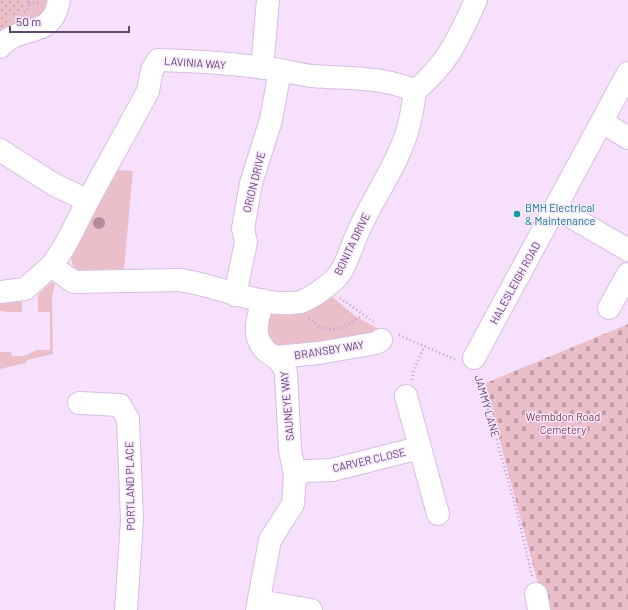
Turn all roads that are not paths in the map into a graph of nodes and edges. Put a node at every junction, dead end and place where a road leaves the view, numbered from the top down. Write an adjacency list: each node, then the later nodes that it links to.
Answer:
1 (59, 0): 4 (street)
2 (268, 0): 5 (street, ORION DRIVE)
3 (476, 0): 7 (street)
4 (0, 47)
5 (271, 69): 7 (street, LAVINIA WAY); 11 (street, LAVINIA WAY); 17 (street, ORION DRIVE)
6 (628, 73): 8 (street, HALESLEIGH ROAD)
7 (415, 91): 18 (street, BONITA DRIVE)
8 (602, 122): 9 (street); 12 (street, HALESLEIGH ROAD)
9 (628, 138)
10 (0, 150): 11 (street)
11 (88, 200): 14 (street, LAVINIA WAY)
12 (556, 208): 13 (street); 22 (street, HALESLEIGH ROAD)
13 (628, 250)
14 (51, 266): 16 (street); 17 (street, BONITA DRIVE)
15 (628, 274): 19 (street)
16 (0, 292)
17 (235, 295): 18 (street, BONITA DRIVE)
18 (263, 300): 21 (street, SAUNEYE WAY)
19 (609, 308)
20 (386, 333): 21 (street, BRANSBY WAY)
21 (276, 357): 26 (street, SAUNEYE WAY)
22 (469, 362)
23 (409, 390): 25 (street, CARVER CLOSE)
24 (79, 403): 29 (street, PORTLAND PLACE)
25 (419, 448): 26 (street, CARVER CLOSE); 27 (street, CARVER CLOSE)
26 (295, 475): 28 (street)
27 (438, 514)
28 (258, 606): 30 (street)
29 (126, 610)
30 (311, 610)

